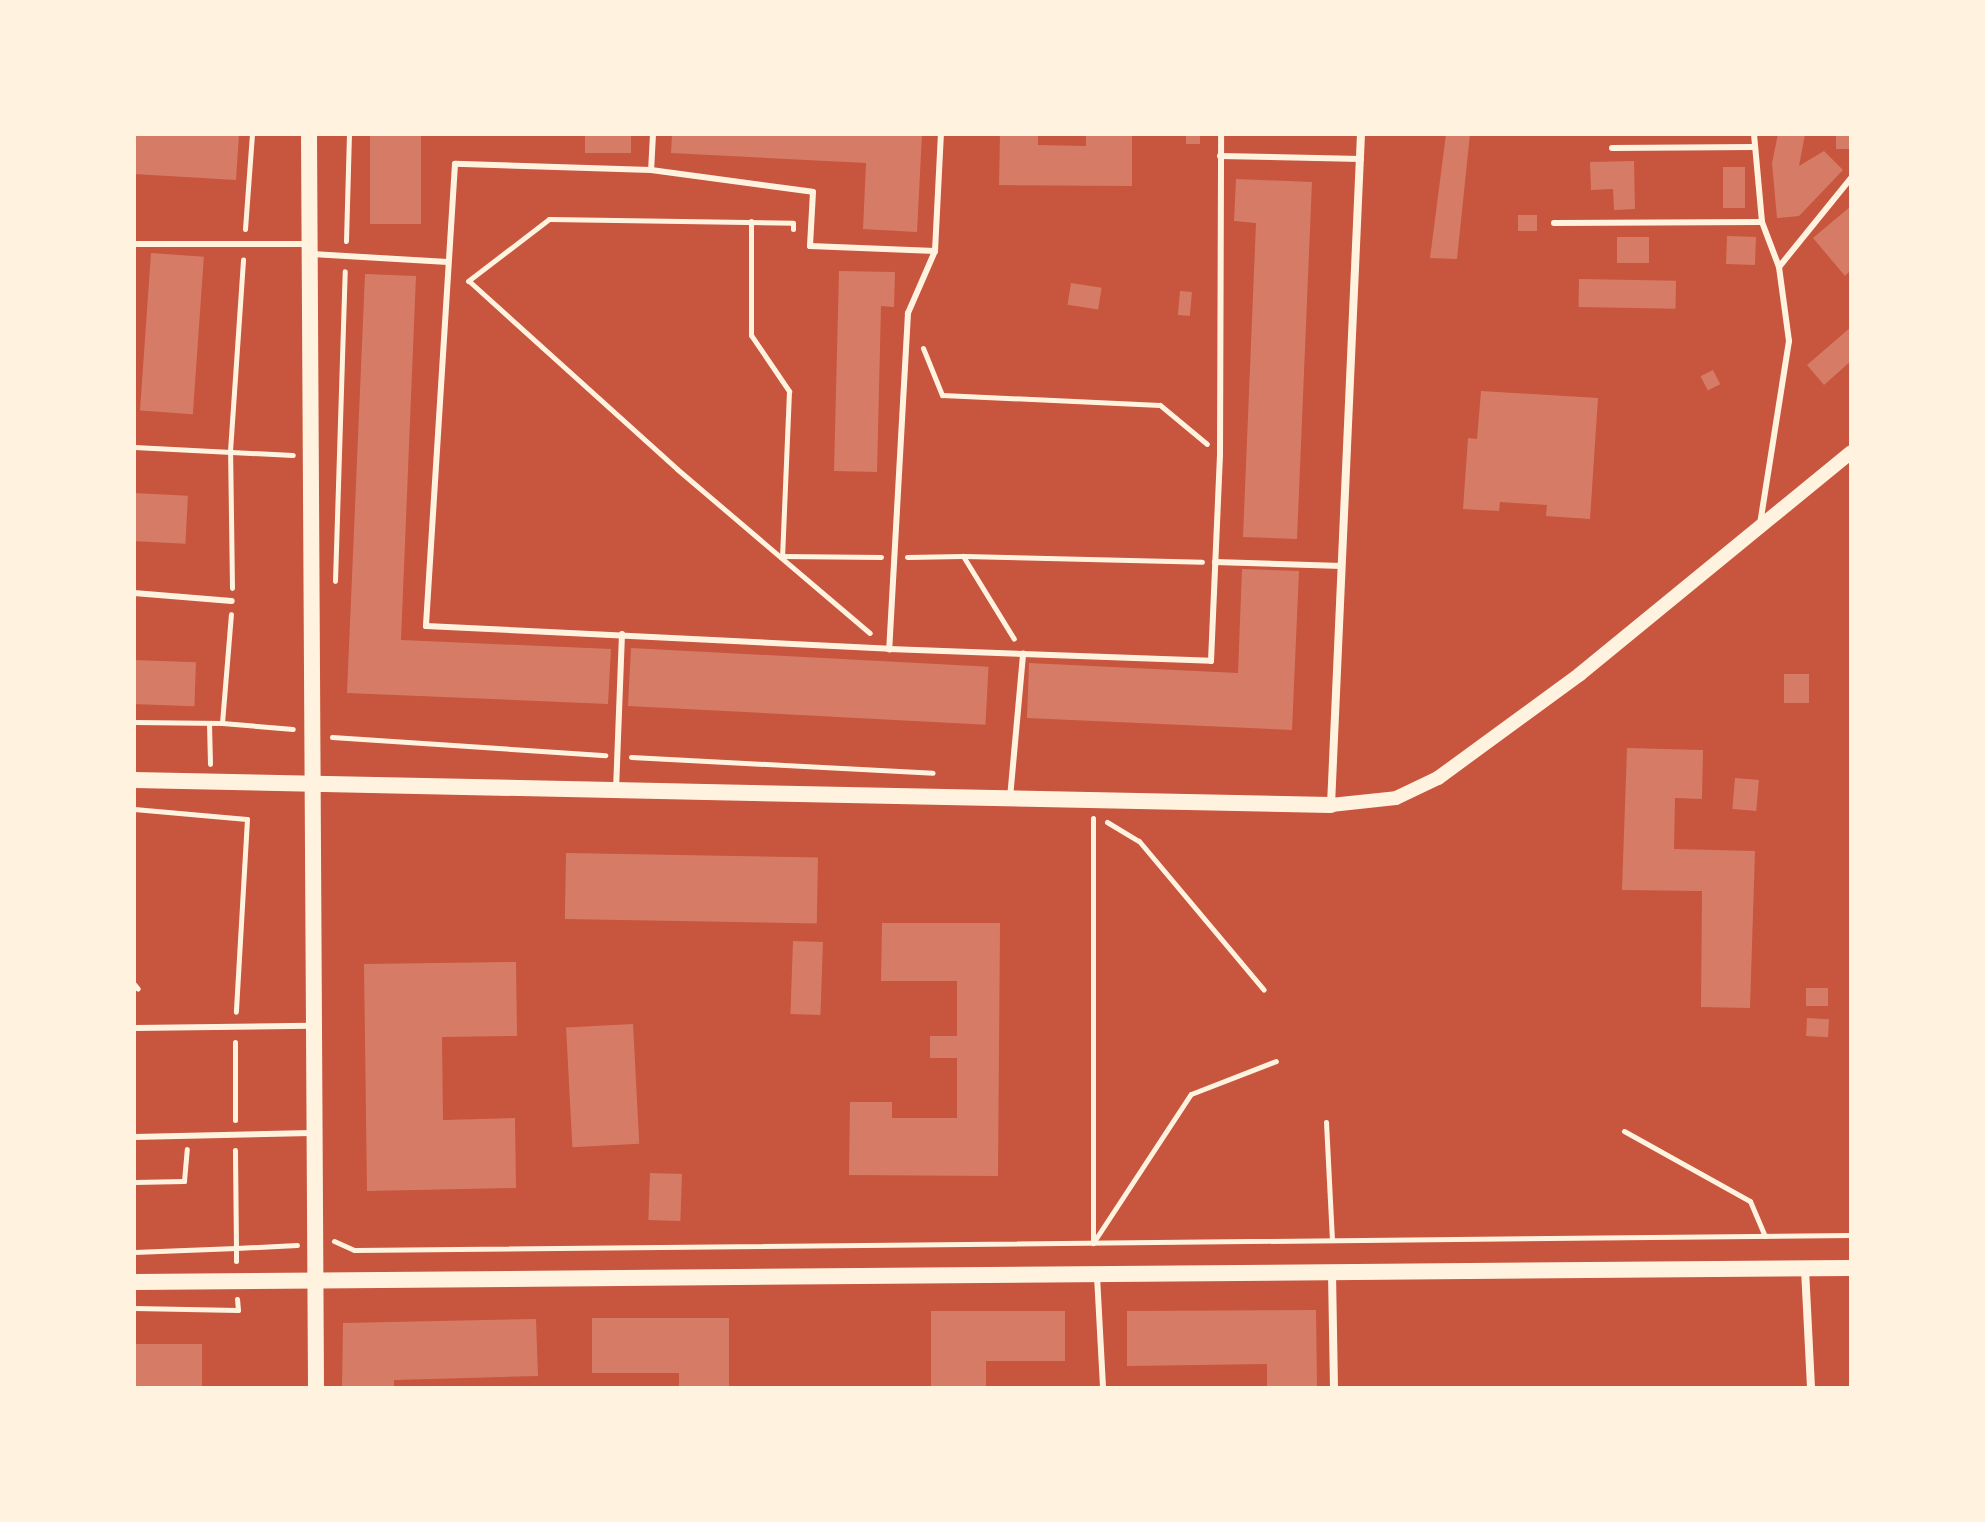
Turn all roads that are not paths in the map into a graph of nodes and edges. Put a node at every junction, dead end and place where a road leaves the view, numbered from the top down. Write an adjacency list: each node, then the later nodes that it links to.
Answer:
1 (309, 134): 16 (main road)
2 (653, 134): 11 (lane)
3 (941, 134): 17 (lane)
4 (1221, 134): 9 (lane)
5 (1361, 134): 10 (street)
6 (1754, 134): 7 (lane)
7 (1754, 147): 8 (lane); 13 (lane)
8 (1612, 148)
9 (1220, 156): 10 (lane); 22 (lane)
10 (1361, 159): 23 (street)
11 (651, 170): 17 (lane); 18 (lane)
12 (1851, 178): 19 (lane)
13 (1762, 222): 14 (lane); 19 (lane)
14 (1554, 223)
15 (134, 244): 16 (lane)
16 (310, 249): 18 (lane); 30 (main road)
17 (935, 251): 27 (lane)
18 (448, 262): 26 (lane)
19 (1779, 267): 21 (lane)
20 (1851, 452): 21 (street)
21 (1759, 530): 33 (street)
22 (1215, 562): 23 (lane); 28 (lane)
23 (1342, 566): 33 (street)
24 (134, 593): 25 (lane)
25 (232, 601)
26 (622, 634): 27 (lane); 31 (lane)
27 (889, 649): 28 (lane)
28 (1023, 654): 32 (lane)
29 (134, 780): 30 (main road)
30 (313, 784): 31 (main road); 34 (main road)
31 (616, 791): 32 (main road)
32 (1010, 799): 33 (main road)
33 (1331, 805)
34 (314, 1026): 35 (lane); 36 (main road)
35 (134, 1028)
36 (315, 1133): 37 (lane); 43 (main road)
37 (134, 1137)
38 (1851, 1268): 39 (main road)
39 (1805, 1269): 40 (main road); 47 (street)
40 (1332, 1273): 41 (main road); 46 (street)
41 (1097, 1276): 43 (main road); 45 (lane)
42 (134, 1282): 43 (main road)
43 (316, 1283): 44 (main road)
44 (316, 1388)
45 (1103, 1388)
46 (1334, 1388)
47 (1811, 1388)

